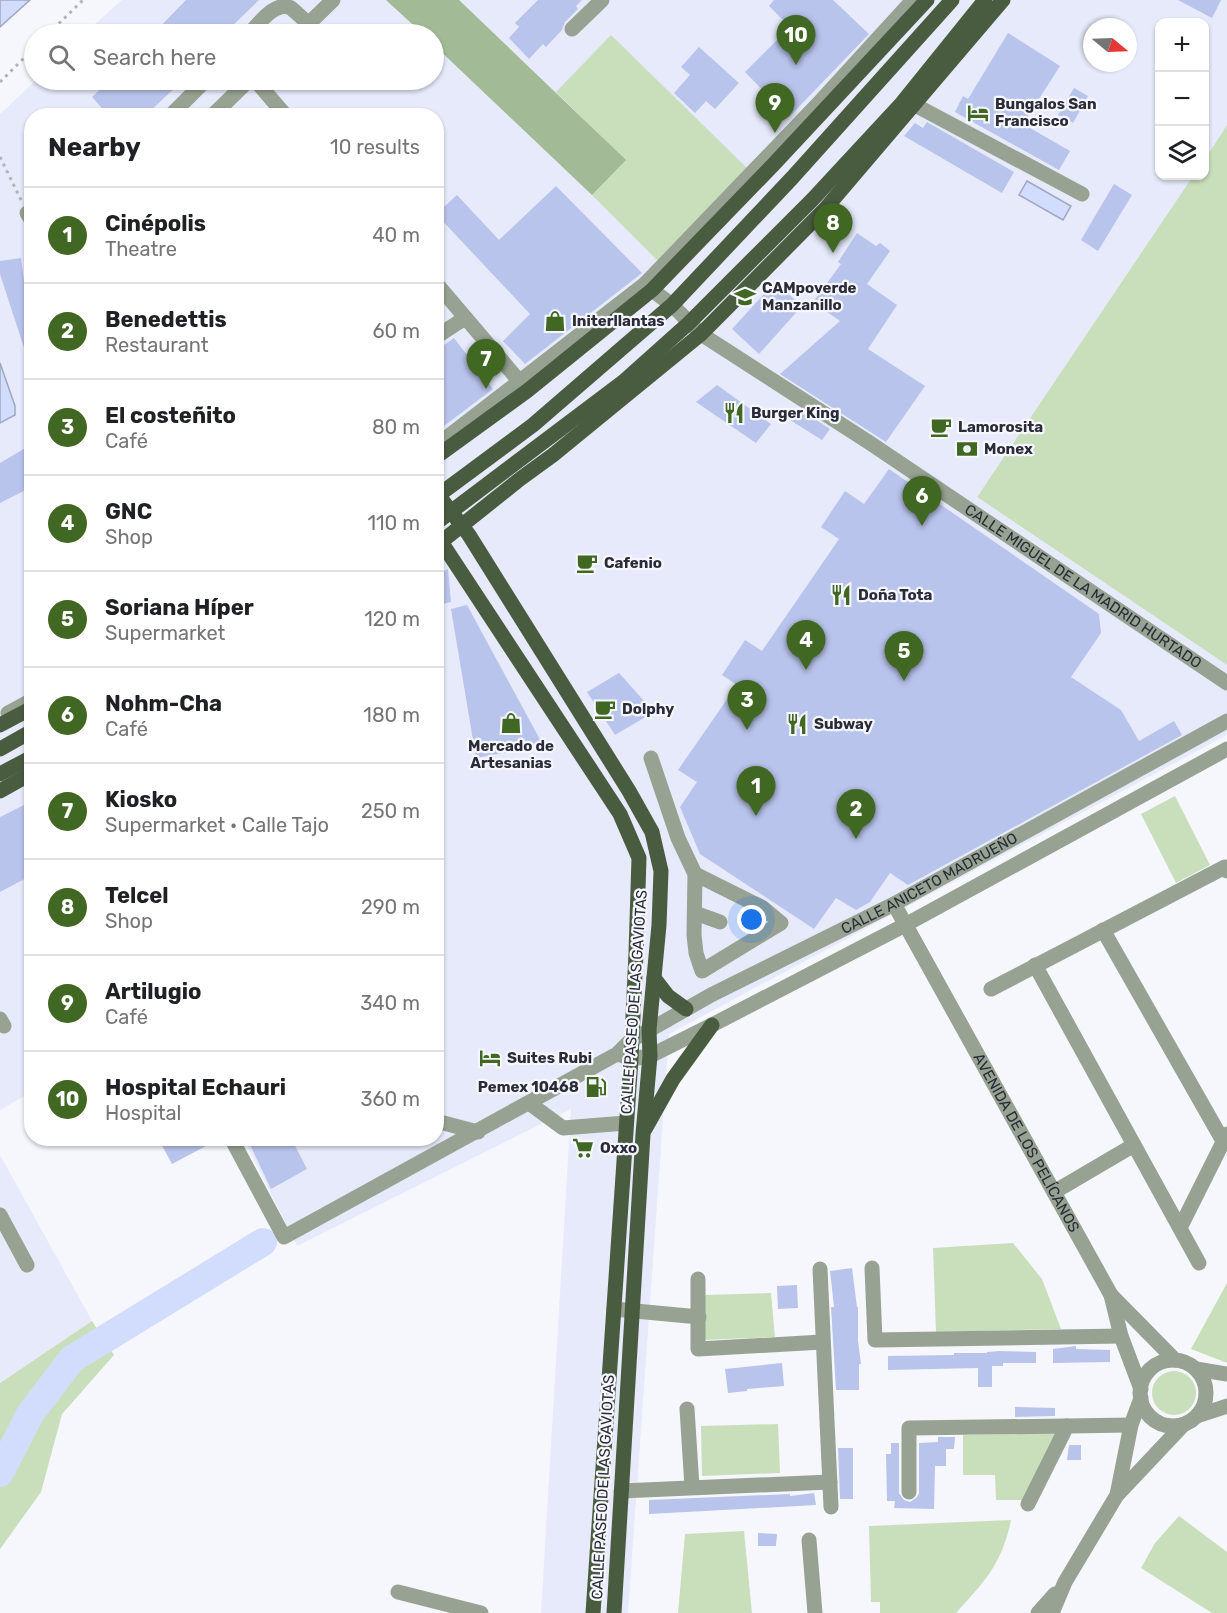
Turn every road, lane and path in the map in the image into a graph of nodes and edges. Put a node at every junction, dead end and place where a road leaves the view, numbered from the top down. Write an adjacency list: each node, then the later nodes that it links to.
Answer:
1 (83, 0): 10 (path)
2 (333, 0): 13 (street)
3 (602, 0): 14 (street)
4 (913, 0): 34 (street)
5 (927, 0): 27 (main road)
6 (985, 0): 9 (main road)
7 (1003, 0): 20 (main road)
8 (947, 2): 29 (main road)
9 (968, 21): 20 (main road); 31 (main road)
10 (58, 24)
11 (259, 24): 12 (street)
12 (300, 24)
13 (308, 24)
14 (572, 29)
15 (24, 58): 16 (path)
16 (0, 82)
17 (196, 90): 21 (street)
18 (239, 90): 22 (street)
19 (264, 90): 23 (street)
20 (915, 105): 25 (street); 33 (main road)
21 (178, 108)
22 (220, 108)
23 (279, 108)
24 (0, 157): 26 (path)
25 (1082, 194)
26 (24, 207)
27 (652, 290): 29 (street, CALLE MIGUEL DE LA MADRID HURTADO); 34 (main road)
28 (444, 293): 30 (street)
29 (672, 305): 31 (street, CALLE MIGUEL DE LA MADRID HURTADO); 37 (main road)
30 (465, 318): 32 (street); 34 (street)
31 (689, 323): 33 (street, CALLE MIGUEL DE LA MADRID HURTADO); 39 (main road)
32 (444, 332)
33 (701, 334): 41 (main road); 44 (street, CALLE MIGUEL DE LA MADRID HURTADO)
34 (524, 387): 35 (street); 36 (main road)
35 (444, 441)
36 (444, 451)
37 (444, 490)
38 (444, 503): 39 (main road, CALLE PASEO DE LAS GAVIOTAS)
39 (452, 512): 40 (main road); 41 (main road, CALLE PASEO DE LAS GAVIOTAS)
40 (444, 518)
41 (462, 526): 42 (main road); 66 (main road, CALLE PASEO DE LAS GAVIOTAS)
42 (444, 536)
43 (444, 549): 72 (main road, CALLE PASEO DE LAS GAVIOTAS)
44 (1227, 683)
45 (24, 705): 47 (street)
46 (24, 711): 47 (main road)
47 (2, 718)
48 (1227, 721): 59 (street, CALLE ANICETO MADRUEÑO)
49 (24, 736): 50 (main road)
50 (0, 749)
51 (1227, 749): 62 (street, CALLE ANICETO MADRUEÑO)
52 (651, 758): 58 (street)
53 (24, 761): 54 (main road)
54 (0, 774)
55 (24, 778): 56 (main road)
56 (0, 791)
57 (1227, 871): 63 (street)
58 (695, 874): 60 (street); 65 (street)
59 (894, 904): 62 (street, AVENIDA DE LOS PELÍCANOS); 68 (street, CALLE ANICETO MADRUEÑO)
60 (695, 913): 61 (street); 65 (street)
61 (720, 922)
62 (905, 925): 70 (street, CALLE ANICETO MADRUEÑO); 83 (street, AVENIDA DE LOS PELÍCANOS)
63 (1103, 930): 64 (street); 80 (street)
64 (1035, 965): 67 (street); 81 (street)
65 (702, 972): 68 (street)
66 (654, 978): 69 (main road); 71 (main road, CALLE PASEO DE LAS GAVIOTAS)
67 (991, 988)
68 (711, 994): 69 (street, CALLE ANICETO MADRUEÑO)
69 (686, 1009): 71 (street, CALLE ANICETO MADRUEÑO)
70 (712, 1025): 73 (street, CALLE ANICETO MADRUEÑO); 79 (main road)
71 (649, 1030): 72 (street, CALLE ANICETO MADRUEÑO); 73 (main road, CALLE PASEO DE LAS GAVIOTAS)
72 (630, 1041): 74 (main road, CALLE PASEO DE LAS GAVIOTAS)
73 (650, 1056): 74 (street, CALLE ANICETO MADRUEÑO); 79 (main road, CALLE PASEO DE LAS GAVIOTAS)
74 (624, 1057): 75 (street); 77 (main road, CALLE PASEO DE LAS GAVIOTAS)
75 (529, 1103): 77 (street); 78 (street)
76 (444, 1123): 78 (street)
77 (627, 1123): 92 (main road, CALLE PASEO DE LAS GAVIOTAS)
78 (478, 1132): 82 (street)
79 (643, 1134): 93 (main road, CALLE PASEO DE LAS GAVIOTAS)
80 (1225, 1137): 85 (street)
81 (1134, 1145): 83 (street); 85 (street)
82 (235, 1146)
83 (1054, 1192): 91 (street, AVENIDA DE LOS PELÍCANOS)
84 (0, 1215): 87 (street)
85 (1180, 1228): 86 (street)
86 (1199, 1263)
87 (27, 1265)
88 (872, 1268): 95 (street)
89 (820, 1269): 96 (street)
90 (699, 1279): 94 (street)
91 (1111, 1295): 95 (street, AVENIDA DE LOS PELÍCANOS); 97 (street)
92 (614, 1309): 93 (street); 117 (main road, CALLE PASEO DE LAS GAVIOTAS)
93 (632, 1311): 94 (street); 108 (main road, CALLE PASEO DE LAS GAVIOTAS)
94 (699, 1317): 96 (street)
95 (1121, 1336): 100 (street, AVENIDA DE LOS PELÍCANOS)
96 (822, 1341): 106 (street)
97 (1175, 1360): 98 (street); 100 (street)
98 (1196, 1369): 99 (street); 103 (street)
99 (1227, 1374)
100 (1141, 1394): 103 (street); 104 (street)
101 (1227, 1406): 103 (street)
102 (687, 1409): 107 (street)
103 (1191, 1420): 110 (street)
104 (1131, 1425): 105 (street); 110 (street)
105 (1067, 1426): 109 (street); 111 (street)
106 (830, 1482): 107 (street); 112 (street)
107 (692, 1487): 108 (street)
108 (621, 1491): 118 (main road, CALLE PASEO DE LAS GAVIOTAS)
109 (909, 1491)
110 (1117, 1495): 114 (street)
111 (1028, 1504)
112 (831, 1507)
113 (809, 1539): 119 (street)
114 (1065, 1582): 120 (street); 121 (street)
115 (398, 1592): 116 (street)
116 (481, 1613)
117 (593, 1613)
118 (614, 1613)
119 (815, 1613)
120 (1038, 1613)
121 (1052, 1613)

